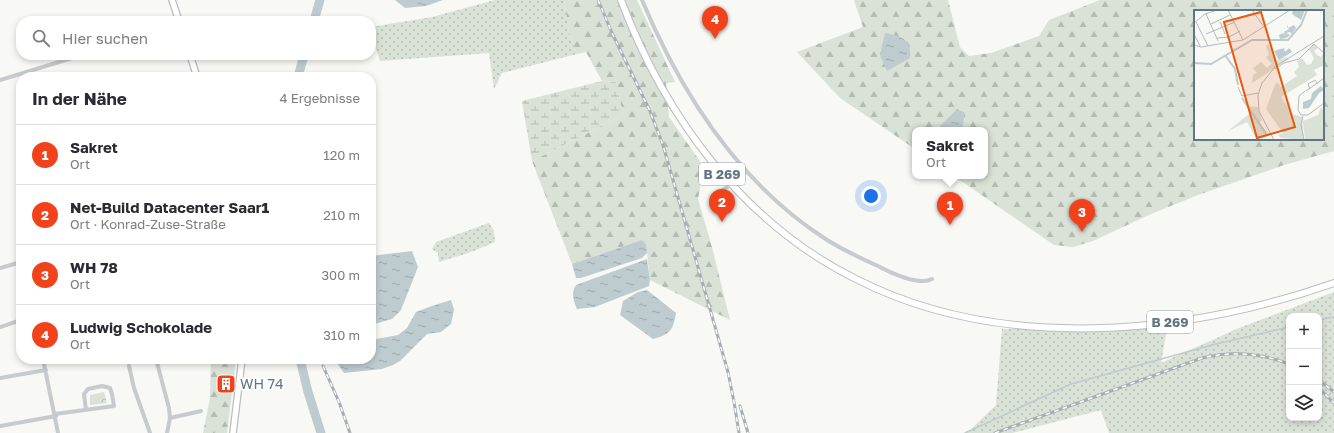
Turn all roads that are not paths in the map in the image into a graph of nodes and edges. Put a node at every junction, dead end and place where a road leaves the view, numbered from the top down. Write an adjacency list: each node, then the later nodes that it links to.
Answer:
1 (172, 0): 4 (main road)
2 (621, 0): 11 (main road, B 269 / B 269)
3 (642, 0): 15 (street)
4 (177, 16)
5 (66, 60): 7 (street)
6 (192, 60): 8 (main road)
7 (26, 72)
8 (195, 72)
9 (16, 75): 10 (street)
10 (0, 80)
11 (731, 184): 12 (street); 16 (main road, B 269 / B 269)
12 (716, 197)
13 (16, 263): 14 (street)
14 (0, 268)
15 (932, 279)
16 (1334, 282)
17 (16, 322): 18 (street)
18 (0, 328)
19 (44, 364): 23 (street)
20 (157, 364): 28 (street)
21 (241, 364): 33 (main road)
22 (129, 366): 31 (street)
23 (46, 370): 24 (street); 27 (street)
24 (0, 378)
25 (86, 410): 25 (street); 27 (street)
26 (201, 411): 28 (street)
27 (56, 415): 29 (street); 30 (street)
28 (170, 418): 32 (street)
29 (0, 426)
30 (58, 433)
31 (150, 433)
32 (167, 433)
33 (233, 433)

